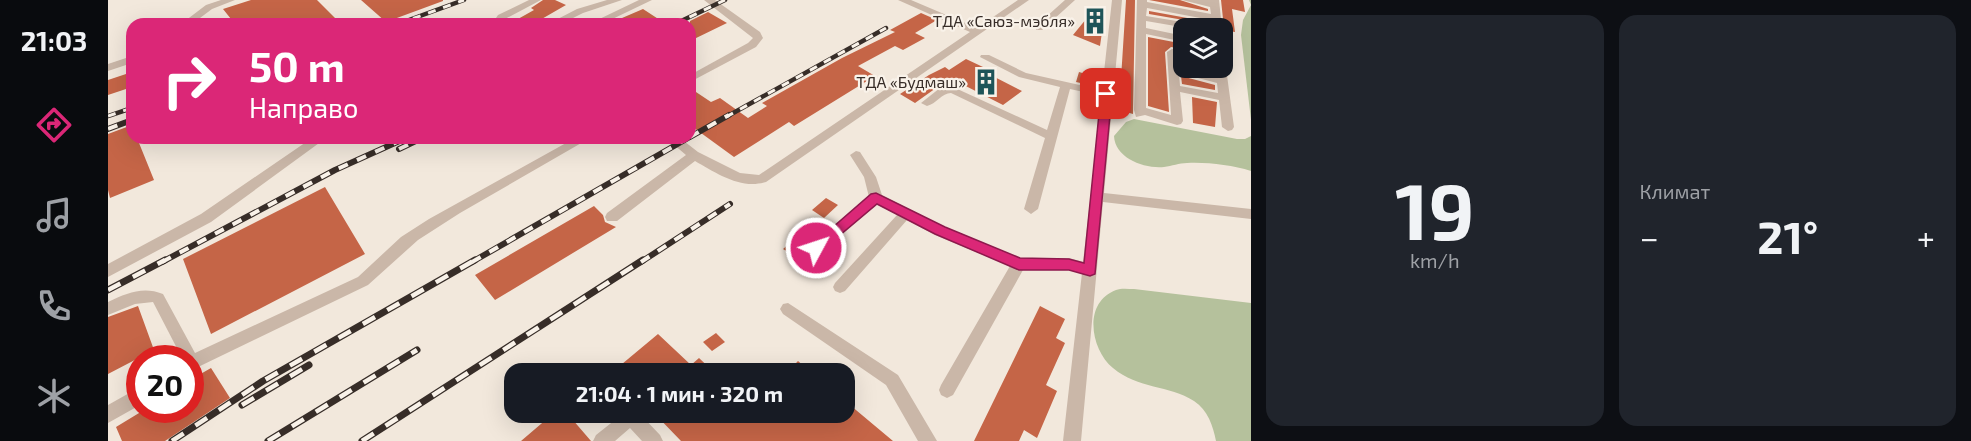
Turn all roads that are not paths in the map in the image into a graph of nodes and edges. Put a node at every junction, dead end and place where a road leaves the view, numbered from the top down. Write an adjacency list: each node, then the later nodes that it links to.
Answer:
1 (230, 0): 15 (street)
2 (536, 0): 16 (street)
3 (579, 0): 14 (street)
4 (617, 0): 14 (street)
5 (647, 0): 18 (street)
6 (709, 0): 30 (street)
7 (903, 0): 25 (street)
8 (1024, 0): 25 (street)
9 (1070, 0): 23 (street)
10 (1117, 0): 37 (street)
11 (1187, 0): 13 (street)
12 (1142, 2): 19 (street); 20 (street)
13 (1214, 3): 21 (street)
14 (586, 9): 17 (street)
15 (194, 18)
16 (500, 18)
17 (566, 18)
18 (607, 18)
19 (1143, 18): 22 (street); 24 (street)
20 (1199, 18)
21 (1216, 18)
22 (1173, 23)
23 (1039, 28)
24 (1143, 30): 26 (street); 36 (street)
25 (978, 32): 45 (street)
26 (1173, 37)
27 (985, 57): 35 (street)
28 (126, 61): 29 (street)
29 (108, 68)
30 (696, 76)
31 (1174, 78): 36 (street)
32 (1211, 78): 34 (street)
33 (1223, 78): 34 (street)
34 (1223, 81): 38 (street)
35 (1066, 85): 37 (street); 41 (street)
36 (1175, 88): 38 (street)
37 (1106, 94): 47 (street)
38 (1225, 98): 40 (street)
39 (927, 103): 41 (street)
40 (1228, 127)
41 (1052, 137): 49 (street)
42 (311, 144): 56 (street)
43 (573, 144): 61 (street)
44 (680, 144): 45 (street)
45 (694, 155): 52 (street)
46 (856, 155): 48 (street)
47 (1098, 197): 51 (street); 55 (street)
48 (876, 198): 50 (street); 53 (street)
49 (1031, 209)
50 (906, 213): 54 (street); 57 (street)
51 (1251, 214)
52 (612, 217)
53 (816, 248)
54 (1019, 264): 55 (street); 62 (street)
55 (1090, 270): 68 (street)
56 (108, 271)
57 (840, 287)
58 (108, 309): 60 (street)
59 (788, 309): 67 (street)
60 (182, 345)
61 (204, 356)
62 (947, 390)
63 (126, 404): 64 (street)
64 (108, 415)
65 (602, 441): 66 (street)
66 (654, 441)
67 (928, 441)
68 (1072, 441)

